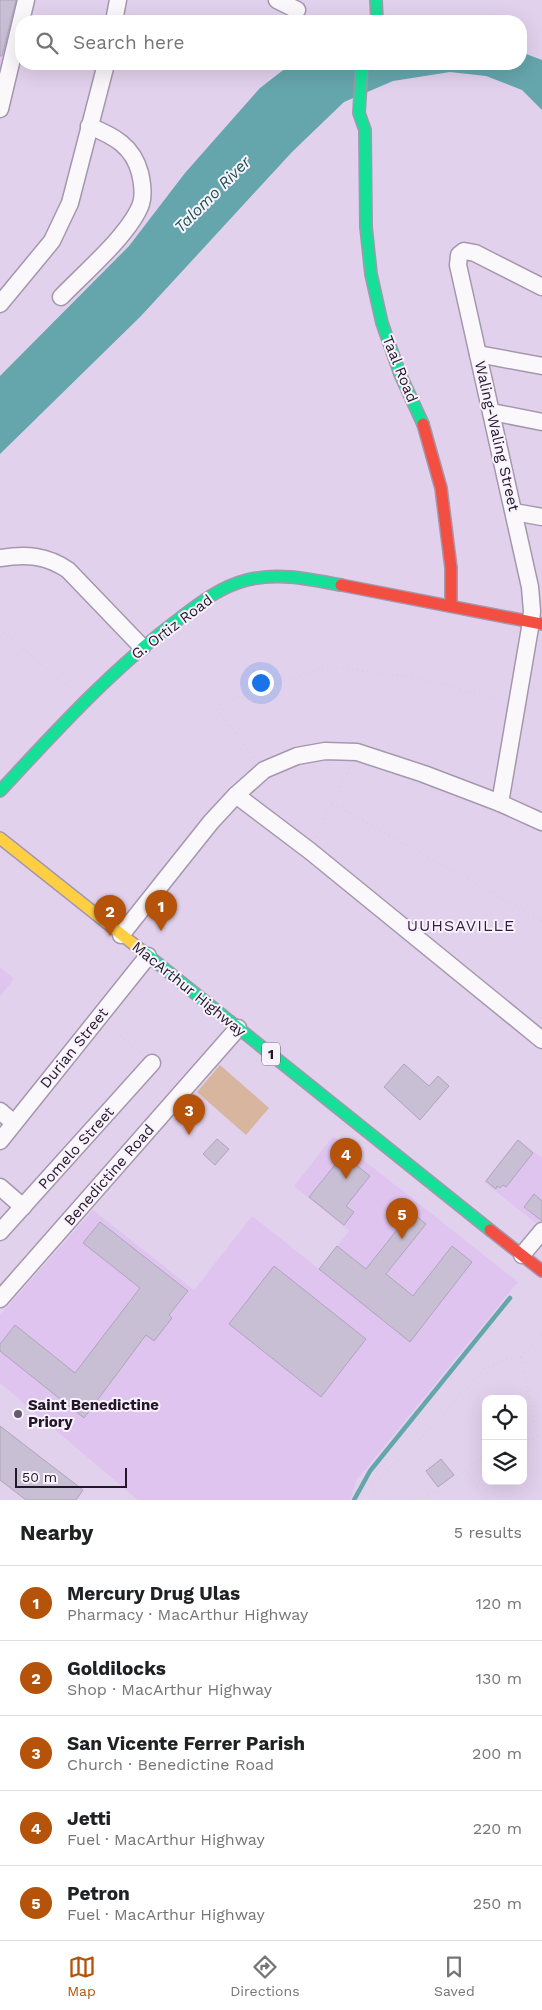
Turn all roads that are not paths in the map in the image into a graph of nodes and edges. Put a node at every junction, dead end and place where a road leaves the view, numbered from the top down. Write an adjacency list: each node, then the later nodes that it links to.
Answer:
1 (26, 0): 5 (street)
2 (118, 0): 6 (street)
3 (277, 0): 4 (street)
4 (297, 10)
5 (22, 15)
6 (115, 15)
7 (15, 46): 10 (street)
8 (104, 70): 12 (street)
9 (362, 70): 13 (main road, Taal Road)
10 (0, 109)
11 (372, 114): 13 (main road, Taal Road)
12 (89, 126): 15 (street); 16 (street)
13 (365, 130): 24 (main road, Taal Road)
14 (542, 287): 17 (street, Waling-Waling Street)
15 (61, 297)
16 (0, 304)
17 (478, 354): 18 (street); 19 (street, Waling-Waling Street)
18 (542, 366)
19 (492, 412): 20 (street); 21 (street, Waling-Waling Street)
20 (542, 422)
21 (514, 512): 22 (street); 25 (street, Waling-Waling Street)
22 (542, 517)
23 (0, 558): 26 (street)
24 (451, 606): 25 (main road, G. Ortiz Road); 26 (main road, G. Ortiz Road)
25 (536, 623): 29 (street, Waling-Waling Street)
26 (142, 648): 27 (main road, G. Ortiz Road)
27 (0, 791)
28 (236, 795): 29 (street); 32 (street); 35 (street)
29 (500, 803): 30 (street)
30 (542, 822)
31 (0, 838): 32 (main road, MacArthur Highway / 1)
32 (121, 935): 33 (main road, MacArthur Highway / 1)
33 (148, 956): 34 (main road, MacArthur Highway / 1); 38 (street, Durian Street)
34 (238, 1028): 44 (main road, MacArthur Highway / 1); 46 (street, Benedictine Road)
35 (542, 1040)
36 (152, 1063): 41 (street, Pomelo Street)
37 (0, 1111): 38 (street)
38 (14, 1123): 39 (street, Durian Street)
39 (0, 1141)
40 (0, 1187): 41 (street)
41 (23, 1206): 43 (street, Pomelo Street)
42 (542, 1231): 44 (street)
43 (0, 1232)
44 (522, 1255): 45 (main road, MacArthur Highway / 1)
45 (542, 1271)
46 (0, 1299)

